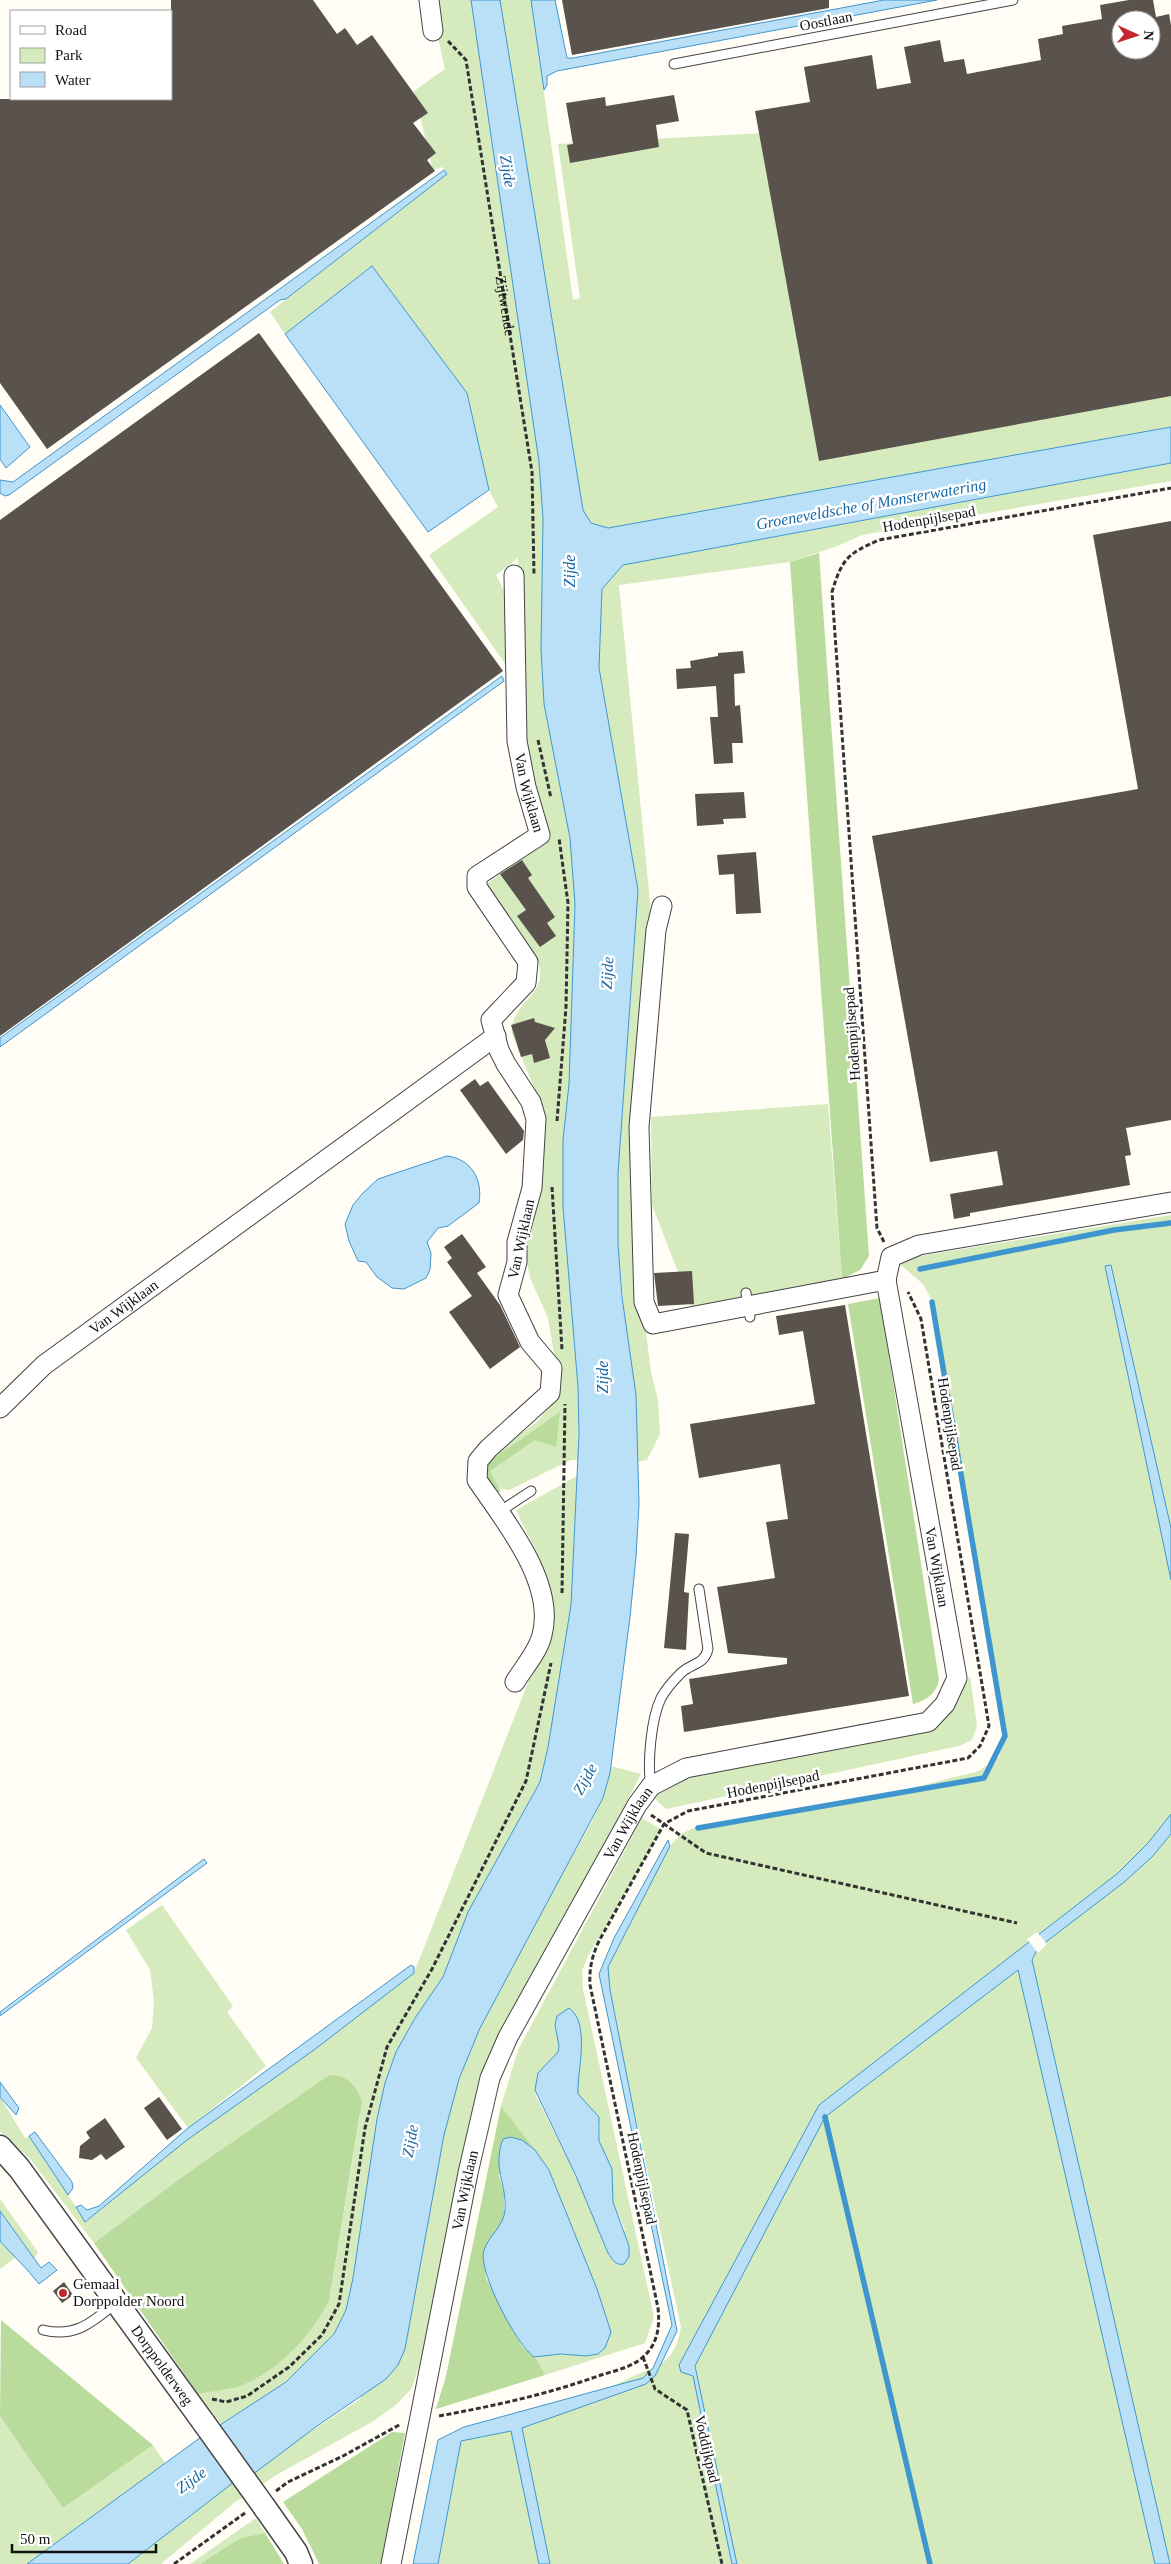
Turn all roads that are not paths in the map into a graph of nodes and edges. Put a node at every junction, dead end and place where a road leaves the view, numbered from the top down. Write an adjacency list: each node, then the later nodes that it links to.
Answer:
1 (429, 0): 3 (street)
2 (1013, 0): 4 (lane, Oostlaan)
3 (433, 31)
4 (674, 64)
5 (514, 575): 7 (street, Van Wijklaan)
6 (662, 906): 9 (street)
7 (496, 1036): 10 (street, Van Wijklaan); 12 (street, Van Wijklaan)
8 (1171, 1202): 9 (street, Van Wijklaan)
9 (886, 1280): 15 (street, Van Wijklaan)
10 (0, 1408)
11 (531, 1491): 12 (lane)
12 (499, 1512): 14 (street, Van Wijklaan)
13 (700, 1589): 15 (lane)
14 (514, 1682)
15 (651, 1786): 20 (street, Van Wijklaan)
16 (0, 2148): 17 (street, Dorppolderweg)
17 (117, 2302): 18 (lane); 19 (street, Dorppolderweg, bridge)
18 (43, 2330)
19 (301, 2564)
20 (391, 2564)

